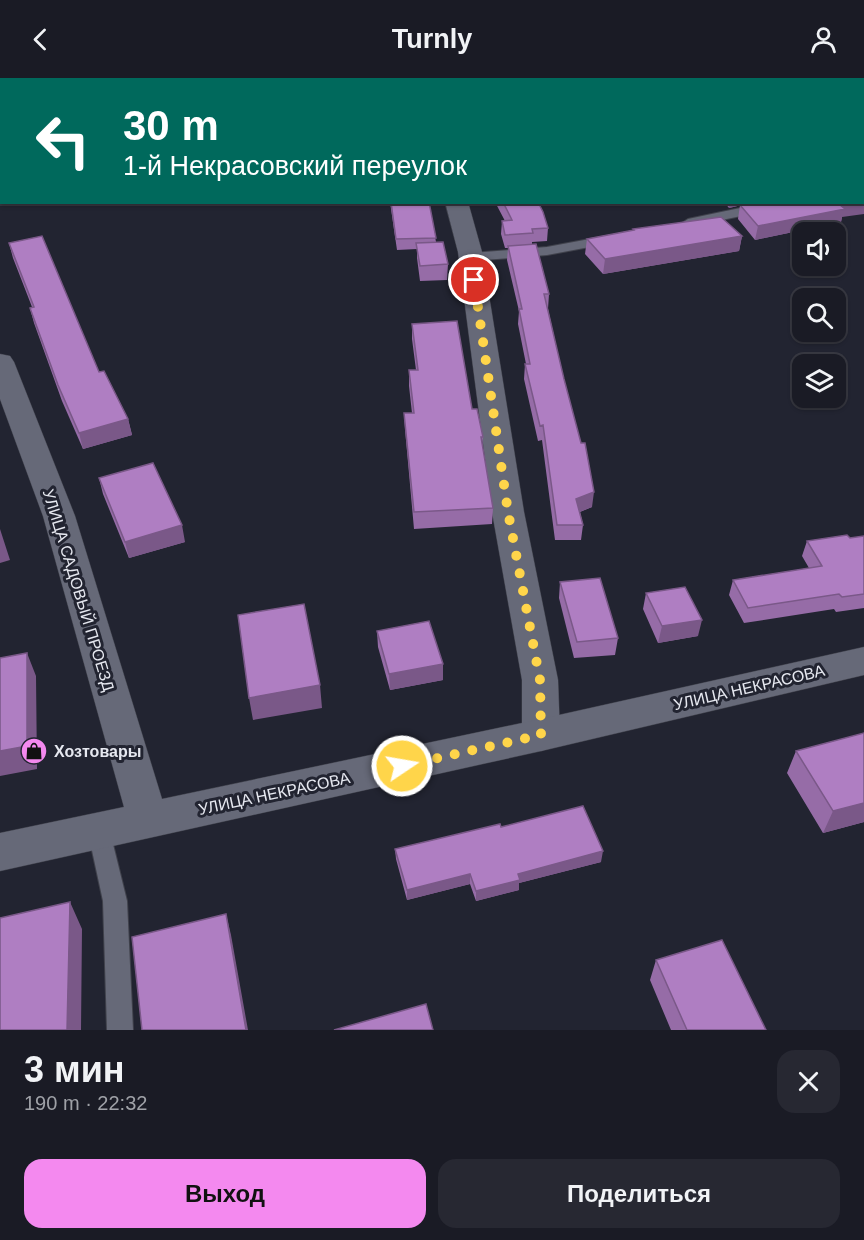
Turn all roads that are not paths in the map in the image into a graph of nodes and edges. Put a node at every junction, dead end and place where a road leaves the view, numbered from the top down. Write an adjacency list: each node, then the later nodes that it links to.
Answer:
1 (457, 204): 5 (street)
2 (779, 204): 3 (lane)
3 (674, 226)
4 (628, 235): 5 (lane)
5 (471, 257): 8 (street)
6 (0, 362): 9 (street, УЛИЦА САДОВЫЙ ПРОЕЗД)
7 (864, 661): 8 (street, УЛИЦА НЕКРАСОВА)
8 (541, 735): 9 (street, УЛИЦА НЕКРАСОВА)
9 (148, 821): 10 (street, УЛИЦА НЕКРАСОВА)
10 (99, 832): 11 (street, УЛИЦА НЕКРАСОВА); 12 (lane)
11 (0, 852)
12 (120, 1030)

